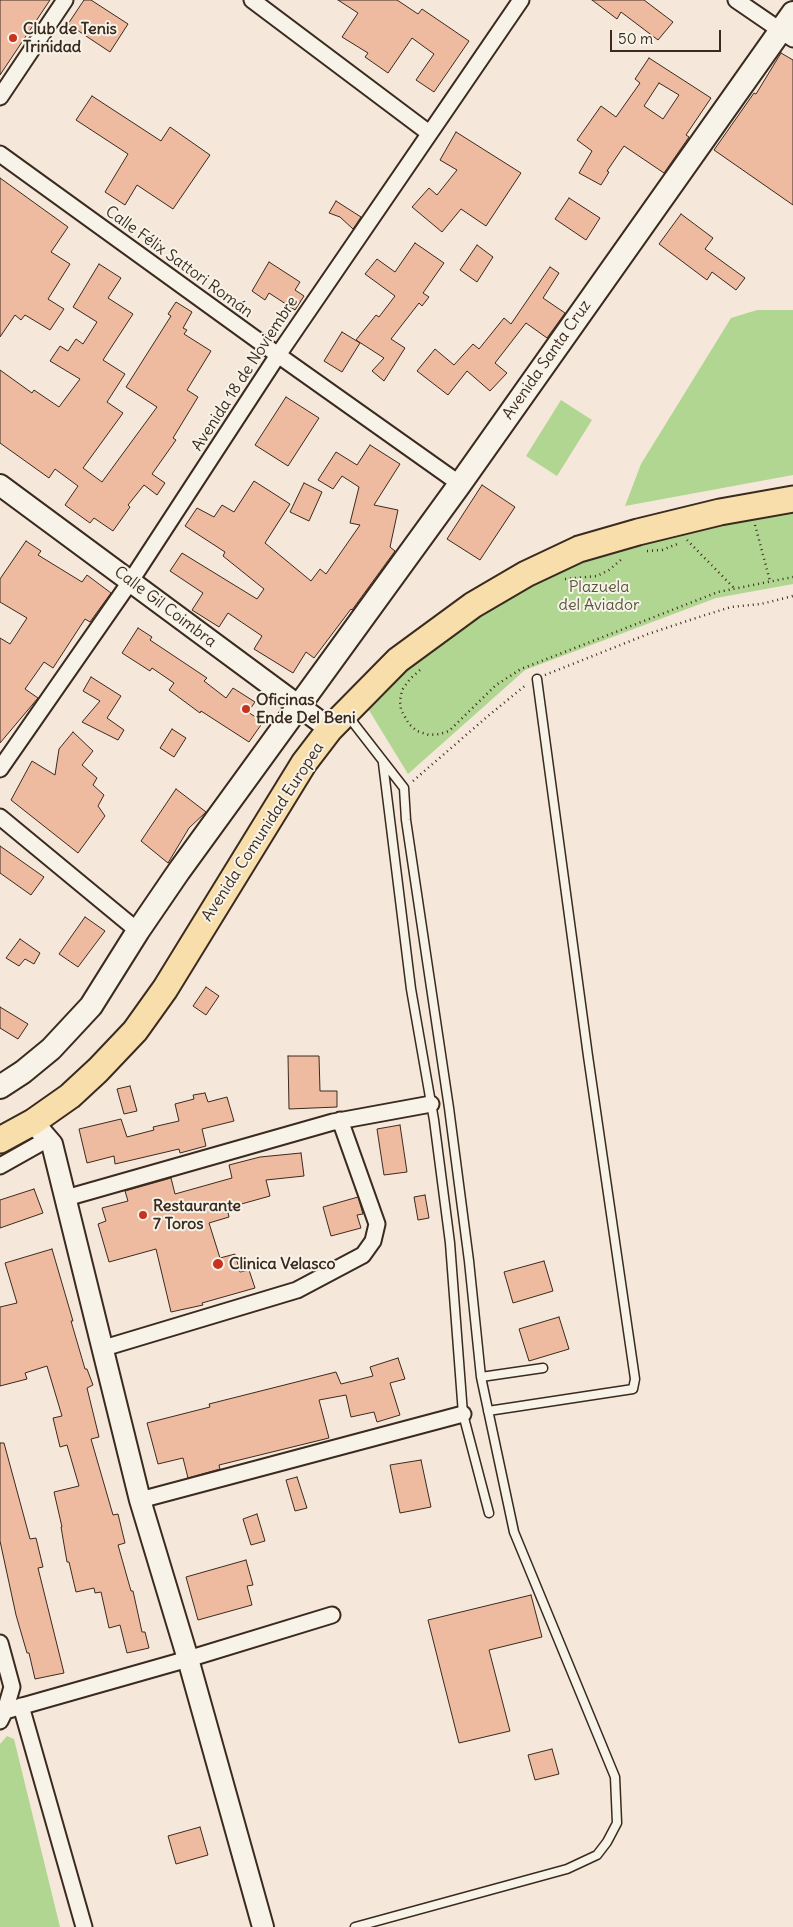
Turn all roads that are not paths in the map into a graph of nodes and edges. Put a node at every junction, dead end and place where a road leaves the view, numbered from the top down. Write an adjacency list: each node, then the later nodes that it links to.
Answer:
1 (65, 0): 6 (street)
2 (252, 0): 7 (street)
3 (521, 0): 7 (street, Avenida 18 de Noviembre)
4 (736, 0): 5 (street)
5 (789, 27): 10 (main road, Avenida Santa Cruz)
6 (0, 97)
7 (429, 134): 9 (street, Avenida 18 de Noviembre)
8 (0, 154): 9 (street, Calle Félix Sattori Román)
9 (278, 355): 10 (street, Calle Félix Sattori Román); 13 (street, Avenida 18 de Noviembre)
10 (460, 484): 15 (main road, Avenida Santa Cruz)
11 (0, 485): 13 (street, Calle Gil Coimbra)
12 (793, 499): 16 (main road, Avenida Comunidad Europea)
13 (130, 582): 15 (street, Calle Gil Coimbra); 18 (street, Avenida 18 de Noviembre)
14 (537, 679): 31 (lane)
15 (298, 706): 16 (street, Calle Gil Coimbra); 20 (main road, Avenida Santa Cruz)
16 (338, 721): 17 (lane); 24 (main road, Avenida Comunidad Europea)
17 (383, 762): 22 (lane); 30 (lane)
18 (0, 769)
19 (0, 818): 20 (street)
20 (138, 931): 21 (main road, Avenida Santa Cruz)
21 (0, 1087)
22 (431, 1104): 23 (street); 32 (lane)
23 (340, 1120): 27 (street); 28 (street)
24 (41, 1130): 25 (main road, Avenida Comunidad Europea); 26 (street); 27 (street)
25 (0, 1140)
26 (0, 1166)
27 (66, 1198): 28 (street)
28 (104, 1348): 33 (street)
29 (544, 1368): 30 (lane)
30 (481, 1376): 31 (lane)
31 (488, 1411): 42 (lane)
32 (463, 1414): 33 (street); 34 (lane)
33 (140, 1500): 37 (street)
34 (489, 1513)
35 (332, 1615): 37 (street)
36 (0, 1643): 39 (street)
37 (188, 1660): 38 (street); 41 (street)
38 (21, 1706): 39 (street); 40 (street)
39 (2, 1716)
40 (84, 1927)
41 (262, 1927)
42 (355, 1927)

